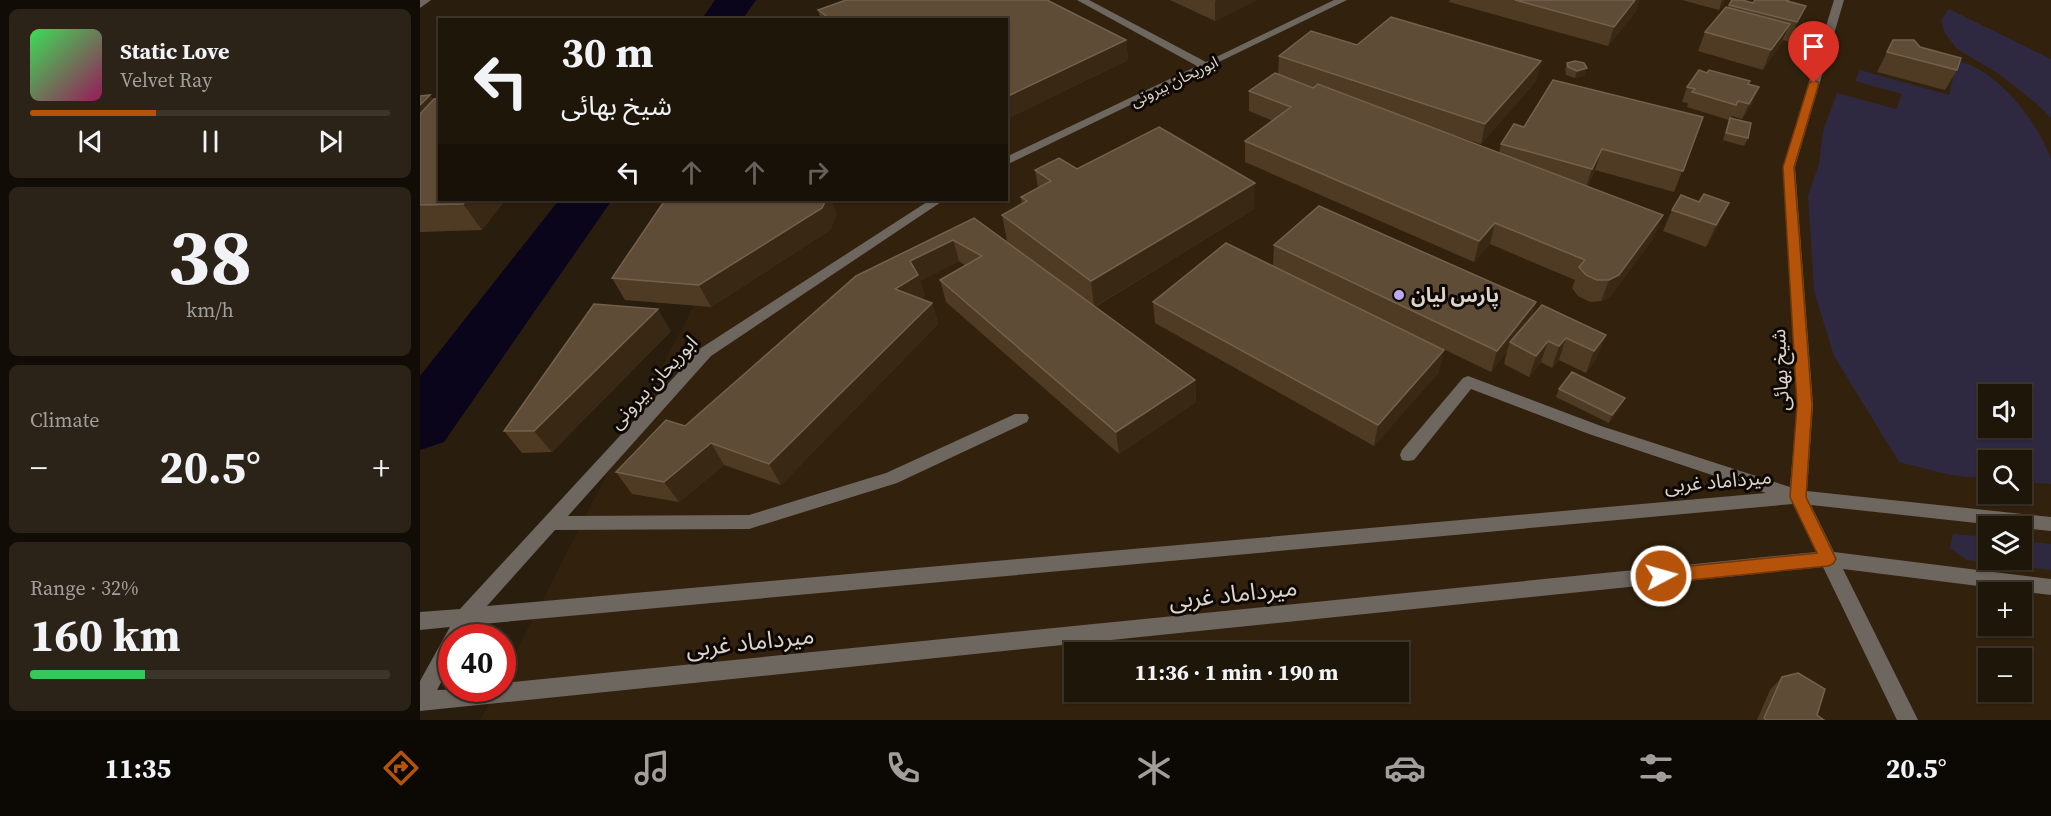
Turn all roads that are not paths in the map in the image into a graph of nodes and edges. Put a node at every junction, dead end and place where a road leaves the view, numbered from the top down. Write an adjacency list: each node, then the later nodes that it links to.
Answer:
1 (426, 0): 5 (street)
2 (1082, 0): 6 (street)
3 (1342, 0): 6 (street, ابوریحان بیرونی)
4 (1839, 0): 11 (street, شیخ بهائی)
5 (420, 5)
6 (1206, 66): 7 (street, ابوریحان بیرونی)
7 (1008, 161)
8 (936, 201): 12 (street, ابوریحان بیرونی)
9 (1021, 418): 12 (street)
10 (1408, 455): 11 (street)
11 (1798, 497): 13 (street, میرداماد غربی); 14 (street, شیخ بهائی); 16 (street, میرداماد غربی)
12 (551, 523): 16 (street, ابوریحان بیرونی)
13 (2051, 524)
14 (1828, 559): 15 (street, میرداماد غربی); 20 (street, میرداماد غربی); 21 (street, شیخ بهائی)
15 (2051, 587)
16 (465, 617): 17 (street, میرداماد غربی); 18 (street, ابوریحان بیرونی)
17 (420, 621)
18 (461, 624)
19 (438, 668): 20 (street)
20 (420, 701)
21 (1908, 720)

